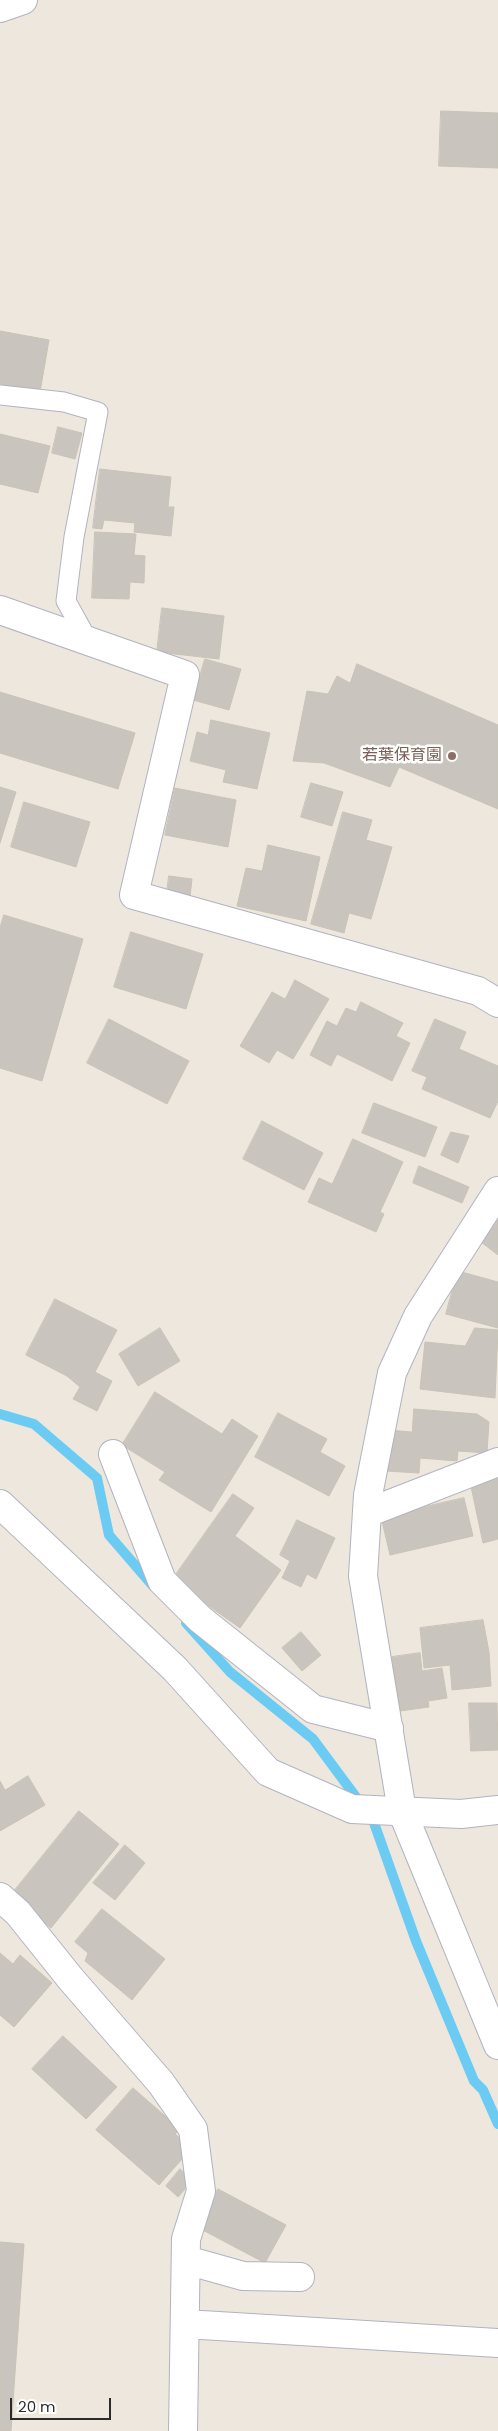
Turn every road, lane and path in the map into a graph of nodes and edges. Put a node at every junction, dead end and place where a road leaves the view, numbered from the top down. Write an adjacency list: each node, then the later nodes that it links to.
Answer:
1 (23, 0): 2 (street)
2 (0, 8)
3 (0, 395): 5 (lane)
4 (0, 610): 5 (street)
5 (87, 639): 6 (street)
6 (498, 1003)
7 (498, 1191): 11 (street)
8 (113, 1454): 12 (street)
9 (498, 1462): 11 (street)
10 (0, 1504): 14 (street)
11 (367, 1513): 12 (street)
12 (389, 1728): 14 (street)
13 (498, 1810): 14 (street)
14 (402, 1811): 16 (street)
15 (0, 1897): 17 (street)
16 (498, 2045)
17 (186, 2260): 18 (street); 19 (street)
18 (300, 2277)
19 (184, 2324): 20 (street); 21 (street)
20 (498, 2343)
21 (183, 2431)

